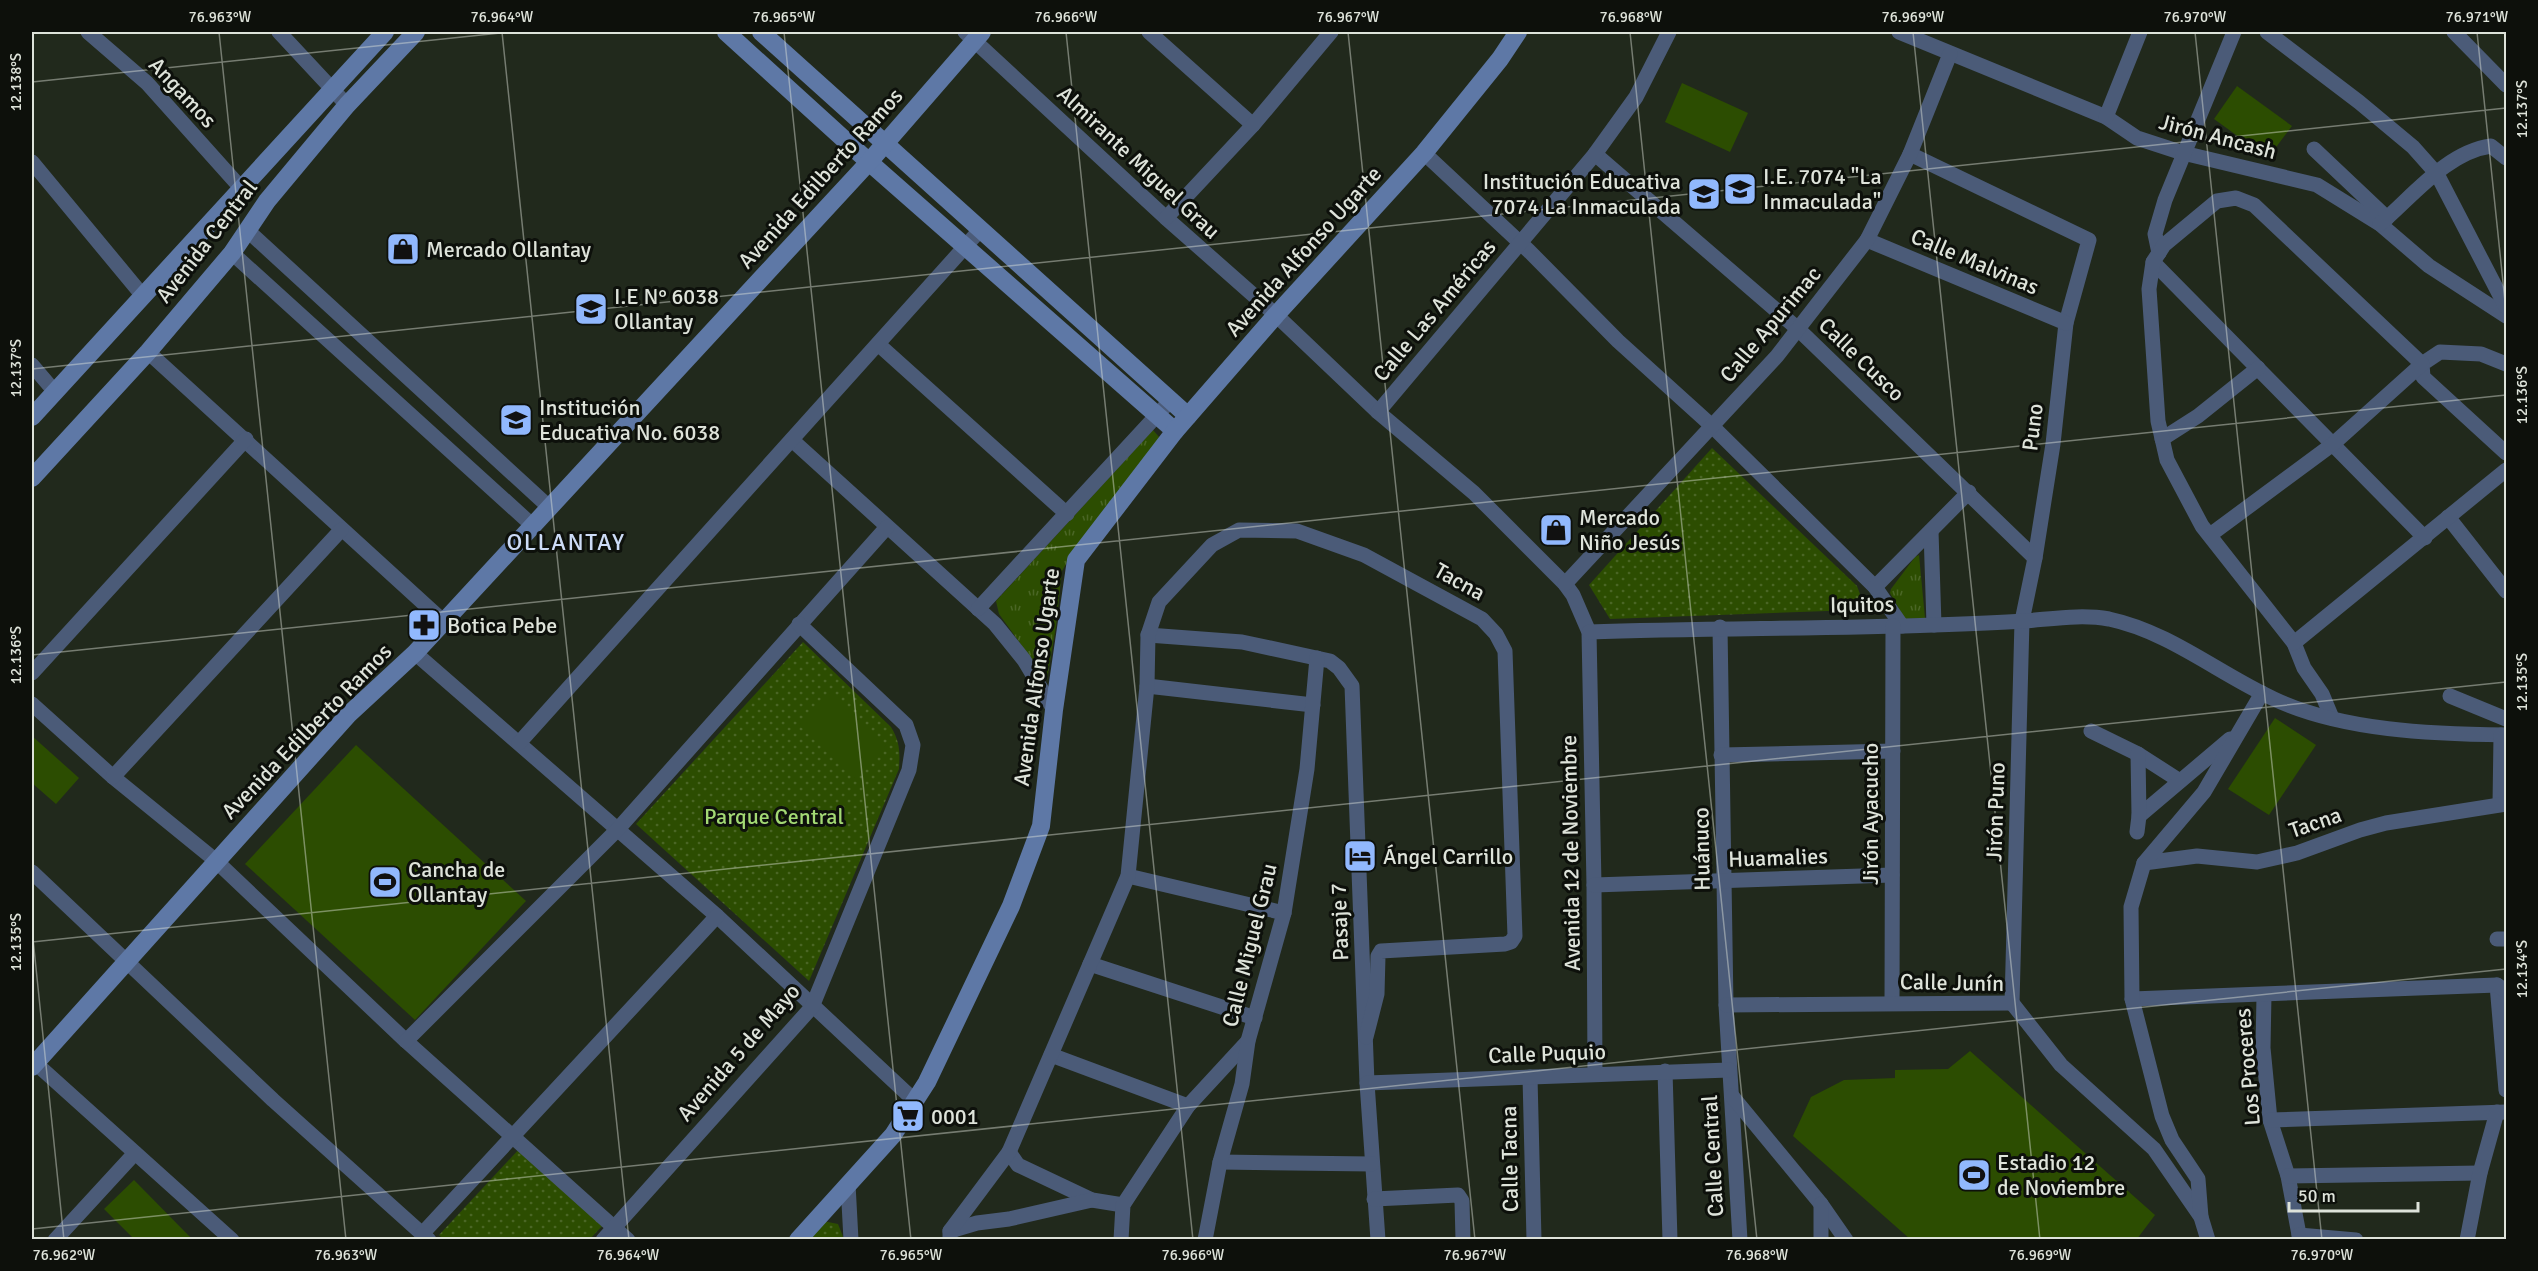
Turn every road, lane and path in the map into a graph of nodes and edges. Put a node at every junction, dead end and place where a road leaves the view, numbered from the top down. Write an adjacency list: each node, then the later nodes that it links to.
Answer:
1 (88, 32): 33 (street, Angamos)
2 (279, 32): 19 (street)
3 (385, 32): 19 (street, Avenida Central)
4 (416, 32): 20 (street, Avenida Central)
5 (726, 32): 31 (street)
6 (761, 32): 23 (street)
7 (1149, 32): 22 (street)
8 (1331, 32): 22 (street)
9 (1518, 32): 25 (street, Avenida Alfonso Ugarte)
10 (1669, 32): 27 (street, Calle Las Américas)
11 (1901, 32): 17 (street, Jirón Ancash)
12 (2140, 32): 21 (street)
13 (2234, 32): 26 (street)
14 (2268, 32): 32 (street)
15 (2454, 32): 18 (street)
16 (973, 34): 23 (street, Avenida Edilberto Ramos); 34 (street, Almirante Miguel Grau)
17 (1950, 54): 21 (street, Jirón Ancash); 28 (street, Calle Apurimac)
18 (2506, 85)
19 (331, 88): 20 (street); 33 (street, Avenida Central)
20 (346, 105): 36 (street, Avenida Central)
21 (2106, 117): 26 (street, Jirón Ancash)
22 (1253, 125): 34 (street)
23 (885, 145): 31 (street, Avenida Edilberto Ramos); 37 (street)
24 (2314, 148): 35 (street)
25 (1424, 153): 39 (street); 45 (street, Avenida Alfonso Ugarte)
26 (2182, 153): 35 (street, Jirón Ancash); 42 (street)
27 (1595, 154): 39 (street, Calle Las Américas); 48 (street, Calle Cusco)
28 (1910, 154): 38 (street, Calle Apurimac); 47 (street, Puno)
29 (2506, 158): 32 (street)
30 (32, 162): 43 (street)
31 (869, 162): 40 (street); 71 (street, Avenida Edilberto Ramos)
32 (2437, 174): 35 (street); 44 (street)
33 (241, 188): 43 (street, Avenida Central)
34 (1166, 218): 45 (street, Almirante Miguel Grau)
35 (2384, 221): 46 (street, Jirón Ancash)
36 (247, 230): 41 (street, Avenida Central); 71 (street)
37 (980, 230): 40 (street); 56 (street)
38 (1867, 240): 47 (street, Calle Malvinas); 48 (street, Calle Apurimac)
39 (1519, 244): 57 (street, Calle Las Américas); 61 (street)
40 (965, 247): 49 (street); 58 (street)
41 (232, 253): 50 (street, Avenida Central); 74 (street)
42 (2156, 257): 51 (street); 54 (street); 64 (street)
43 (143, 296): 55 (street, Avenida Central)
44 (2506, 307)
45 (1276, 315): 57 (street, Almirante Miguel Grau); 59 (street, Avenida Alfonso Ugarte)
46 (2506, 316)
47 (2066, 323): 80 (street, Puno)
48 (1798, 329): 61 (street, Calle Apurimac); 70 (street, Calle Cusco)
49 (878, 344): 65 (street); 72 (street)
50 (148, 352): 63 (street); 69 (street, Avenida Central)
51 (2422, 364): 52 (street); 66 (street); 67 (street)
52 (2506, 364)
53 (32, 365): 55 (street)
54 (2258, 368): 64 (street); 66 (street)
55 (55, 392): 60 (street, Avenida Central)
56 (1170, 401): 58 (street); 59 (street)
57 (1378, 412): 81 (street, Almirante Miguel Grau)
58 (1158, 416): 62 (street); 72 (street)
59 (1188, 416): 62 (street, Avenida Alfonso Ugarte)
60 (32, 417)
61 (1712, 426): 81 (street, Calle Apurimac); 82 (street)
62 (1175, 431): 102 (street, Avenida Alfonso Ugarte)
63 (246, 439): 76 (street); 96 (street)
64 (2162, 439): 78 (street)
65 (792, 440): 75 (street); 108 (street)
66 (2332, 444): 78 (street); 79 (street)
67 (2506, 453)
68 (2506, 470): 73 (street)
69 (32, 478)
70 (1969, 492): 77 (street); 80 (street, Calle Cusco)
71 (549, 507): 74 (street, Avenida Edilberto Ramos)
72 (1066, 514): 84 (street)
73 (2448, 517): 79 (street); 83 (street)
74 (532, 525): 85 (street, Avenida Edilberto Ramos)
75 (887, 527): 84 (street); 87 (street)
76 (341, 530): 85 (street); 112 (street)
77 (1931, 531): 82 (street); 88 (street)
78 (2210, 535): 93 (street)
79 (2425, 537): 93 (street)
80 (2035, 558): 86 (street, Puno)
81 (1565, 584): 91 (street, Almirante Miguel Grau)
82 (1875, 587): 89 (street)
83 (2506, 591)
84 (978, 609): 102 (street)
85 (443, 621): 94 (street, Avenida Edilberto Ramos)
86 (2022, 621): 88 (street, Iquitos); 98 (street, Iquitos); 133 (street, Jirón Puno)
87 (799, 624): 116 (street); 135 (street, Avenida 5 de Mayo)
88 (1934, 625): 89 (street, Iquitos)
89 (1898, 626): 90 (street, Iquitos); 109 (street, Jirón Ayacucho)
90 (1720, 627): 91 (street, Iquitos); 111 (street, Huánuco)
91 (1589, 632): 124 (street, Avenida 12 de Noviembre)
92 (1148, 635): 95 (street); 97 (street, Tacna); 137 (street, Tacna)
93 (2294, 643): 103 (street)
94 (415, 653): 108 (street); 118 (street, Avenida Edilberto Ramos)
95 (1317, 658): 101 (street, Calle Miguel Grau); 137 (street, Pasaje 7)
96 (32, 674)
97 (1147, 686): 101 (street); 122 (street, Tacna)
98 (2262, 693): 103 (street, Iquitos); 105 (street)
99 (2450, 696): 104 (street)
100 (32, 704): 112 (street)
101 (1313, 705): 125 (street, Calle Miguel Grau)
102 (1054, 710): 149 (street, Avenida Alfonso Ugarte)
103 (2332, 718): 107 (street, Iquitos)
104 (2506, 719)
105 (2243, 726): 113 (street); 119 (street)
106 (2091, 731): 110 (street)
107 (2504, 735): 114 (street)
108 (519, 743): 116 (street)
109 (1893, 751): 111 (street); 121 (street, Jirón Ayacucho)
110 (2138, 754): 113 (street); 115 (street)
111 (1721, 755): 123 (street, Huánuco)
112 (113, 777): 118 (street)
113 (2180, 781): 115 (street)
114 (2503, 804): 119 (street, Tacna)
115 (2139, 816): 117 (street)
116 (618, 829): 126 (street); 138 (street)
117 (2137, 832)
118 (215, 860): 127 (street, Avenida Edilberto Ramos); 138 (street)
119 (2144, 863): 131 (street)
120 (32, 872): 127 (street)
121 (1892, 875): 123 (street, Huamalies); 132 (street, Jirón Ayacucho)
122 (1128, 876): 125 (street); 128 (street, Tacna)
123 (1724, 881): 124 (street, Huamalies); 134 (street, Huánuco)
124 (1594, 885): 144 (street, Avenida 12 de Noviembre)
125 (1284, 913): 136 (street, Calle Miguel Grau)
126 (717, 916): 135 (street); 153 (street)
127 (125, 962): 141 (street, Avenida Edilberto Ramos); 168 (street)
128 (1090, 964): 136 (street); 140 (street, Tacna)
129 (2502, 988): 130 (street); 147 (street)
130 (2264, 995): 131 (street); 152 (street, Los Proceres)
131 (2132, 999): 165 (street)
132 (1892, 1003): 133 (street, Calle Junín); 134 (street, Calle Junín)
133 (2012, 1003): 165 (street, Calle Junín)
134 (1726, 1005): 142 (street, Huánuco)
135 (812, 1007): 149 (street); 166 (street, Avenida 5 de Mayo)
136 (1255, 1018): 139 (street, Calle Miguel Grau)
137 (1366, 1037): 146 (street, Pasaje 7)
138 (406, 1041): 153 (street)
139 (1248, 1041): 150 (street); 156 (street, Calle Miguel Grau)
140 (1051, 1055): 150 (street); 155 (street, Tacna)
141 (33, 1064): 154 (street)
142 (1729, 1070): 143 (street, Calle Puquio); 148 (street, Calle Central)
143 (1665, 1071): 144 (street, Calle Puquio); 181 (street)
144 (1595, 1074): 145 (street, Calle Puquio)
145 (1530, 1077): 146 (street, Calle Puquio); 180 (street, Calle Tacna)
146 (1367, 1083): 157 (street, Pasaje 7)
147 (2506, 1090)
148 (1732, 1096): 163 (street); 182 (street, Calle Central)
149 (915, 1101): 160 (street, Avenida Alfonso Ugarte)
150 (1188, 1106): 164 (street)
151 (2502, 1112): 152 (street); 158 (street)
152 (2270, 1120): 159 (street, Los Proceres)
153 (513, 1137): 166 (street); 168 (street)
154 (135, 1152): 170 (street); 171 (street)
155 (1009, 1152): 162 (street); 167 (street, Tacna)
156 (1220, 1162): 157 (street); 177 (street, Calle Miguel Grau)
157 (1372, 1164): 161 (street, Pasaje 7)
158 (2480, 1173): 159 (street); 187 (street)
159 (2288, 1176): 169 (street, Los Proceres)
160 (848, 1184): 174 (street, Avenida Alfonso Ugarte); 175 (street)
161 (1374, 1199): 178 (street, Pasaje 7); 179 (street)
162 (1092, 1200): 164 (street); 167 (street)
163 (1821, 1204): 183 (street); 184 (street)
164 (1123, 1205): 176 (street)
165 (2201, 1217): 185 (street, Calle Junín)
166 (614, 1227): 172 (street, Avenida 5 de Mayo); 173 (street)
167 (950, 1235)
168 (425, 1237)
169 (2300, 1237): 186 (street)
170 (55, 1239)
171 (232, 1239)
172 (603, 1239)
173 (628, 1239)
174 (798, 1239)
175 (851, 1239)
176 (1121, 1239)
177 (1205, 1239)
178 (1378, 1239)
179 (1463, 1239)
180 (1534, 1239)
181 (1670, 1239)
182 (1740, 1239)
183 (1821, 1239)
184 (1846, 1239)
185 (2208, 1239)
186 (2356, 1239)
187 (2467, 1239)

